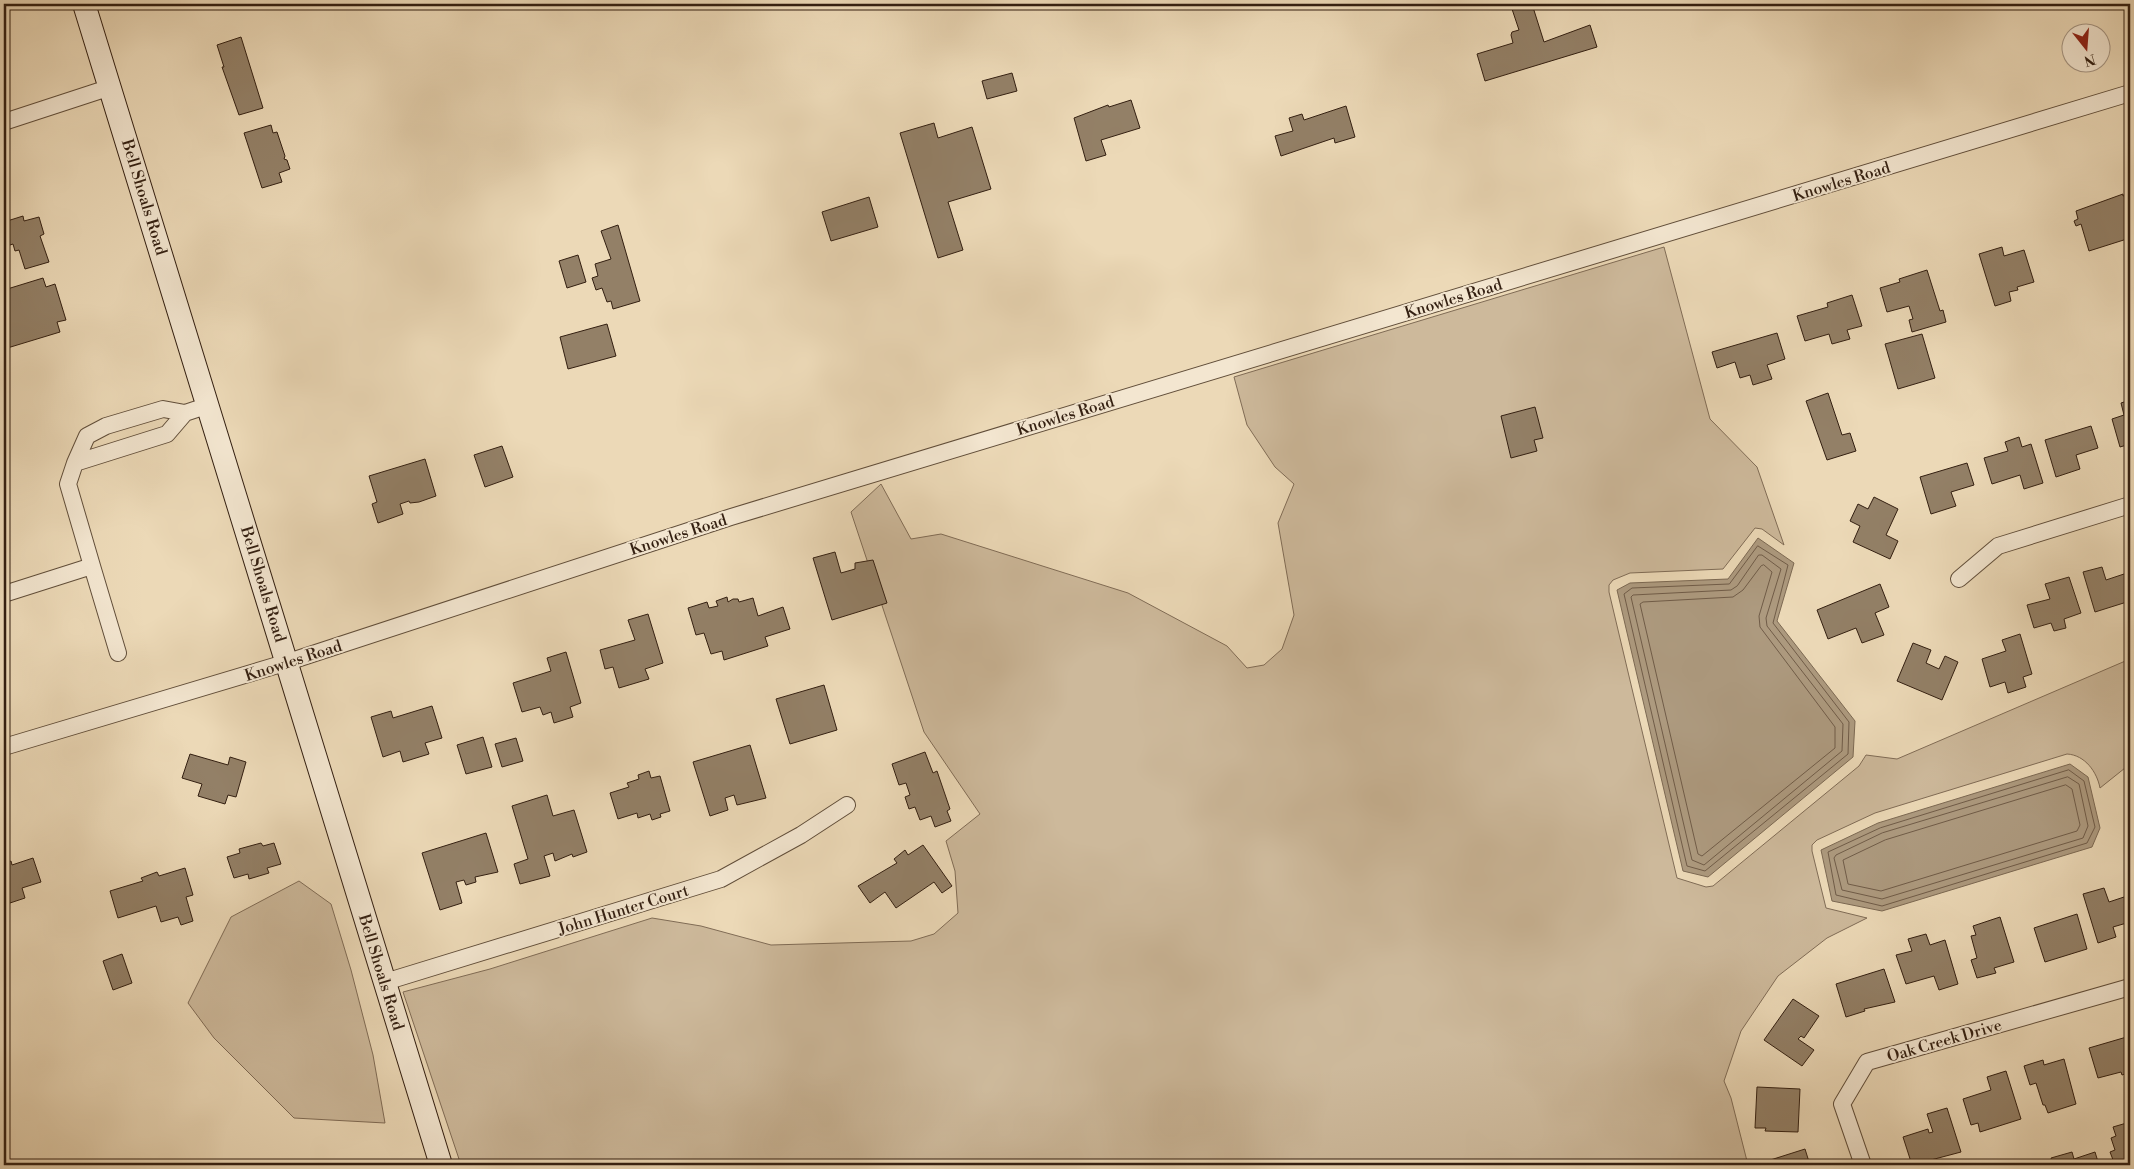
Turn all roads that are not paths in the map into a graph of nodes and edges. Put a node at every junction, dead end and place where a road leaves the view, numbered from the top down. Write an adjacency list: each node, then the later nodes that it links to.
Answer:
1 (84, 4): 2 (main road, Bell Shoals Road)
2 (111, 87): 4 (street); 5 (main road, Bell Shoals Road)
3 (2130, 93): 15 (street, Knowles Road)
4 (4, 122)
5 (209, 406): 6 (street); 15 (main road, Bell Shoals Road)
6 (185, 413): 7 (street); 8 (street)
7 (114, 423): 8 (street); 9 (street)
8 (122, 448): 9 (street)
9 (75, 462): 11 (street)
10 (2130, 505): 12 (street)
11 (92, 566): 13 (street); 14 (street)
12 (1959, 579)
13 (4, 594)
14 (118, 653)
15 (288, 662): 16 (street, Knowles Road); 18 (main road, Bell Shoals Road)
16 (4, 748)
17 (847, 805): 18 (street, John Hunter Court)
18 (385, 982): 20 (main road, Bell Shoals Road)
19 (2130, 986): 21 (street, Oak Creek Drive)
20 (441, 1165)
21 (1863, 1165)

